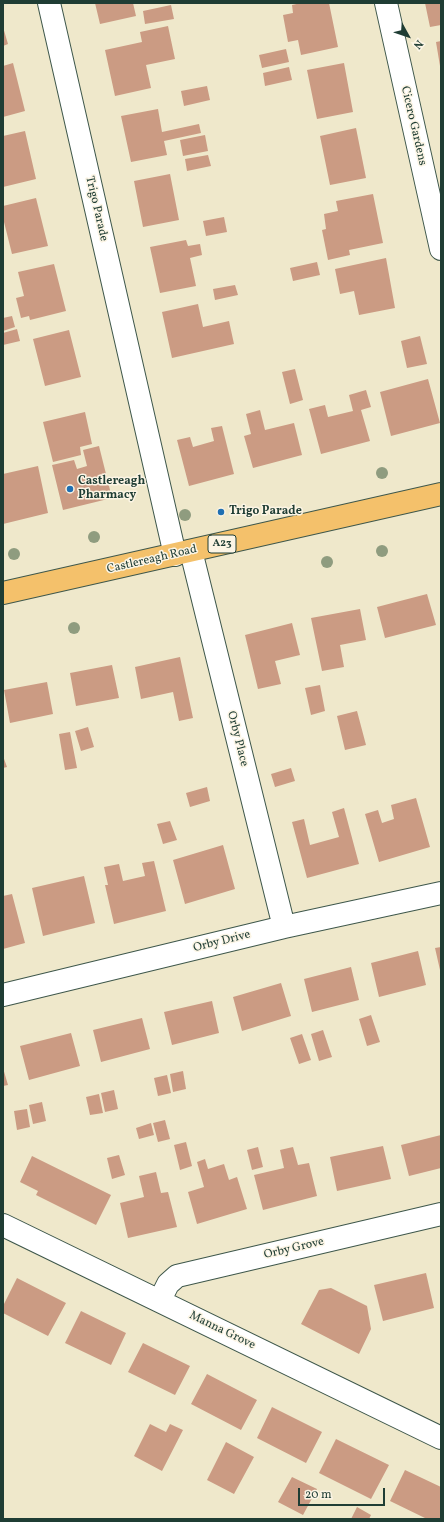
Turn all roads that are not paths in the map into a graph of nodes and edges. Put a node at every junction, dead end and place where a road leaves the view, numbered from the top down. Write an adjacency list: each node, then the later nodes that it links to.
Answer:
1 (48, 3): 5 (street, Trigo Parade)
2 (386, 3): 3 (street, Cicero Gardens)
3 (441, 249)
4 (441, 494): 5 (main road, Castlereagh Road / A23)
5 (183, 553): 6 (main road, Castlereagh Road / A23); 8 (street, Orby Place)
6 (3, 593)
7 (441, 893): 8 (street, Orby Drive)
8 (284, 927): 9 (street, Orby Drive)
9 (3, 995)
10 (441, 1214): 12 (street, Orby Grove)
11 (3, 1225): 12 (street, Manna Grove)
12 (160, 1300): 13 (street, Manna Grove)
13 (441, 1438)

